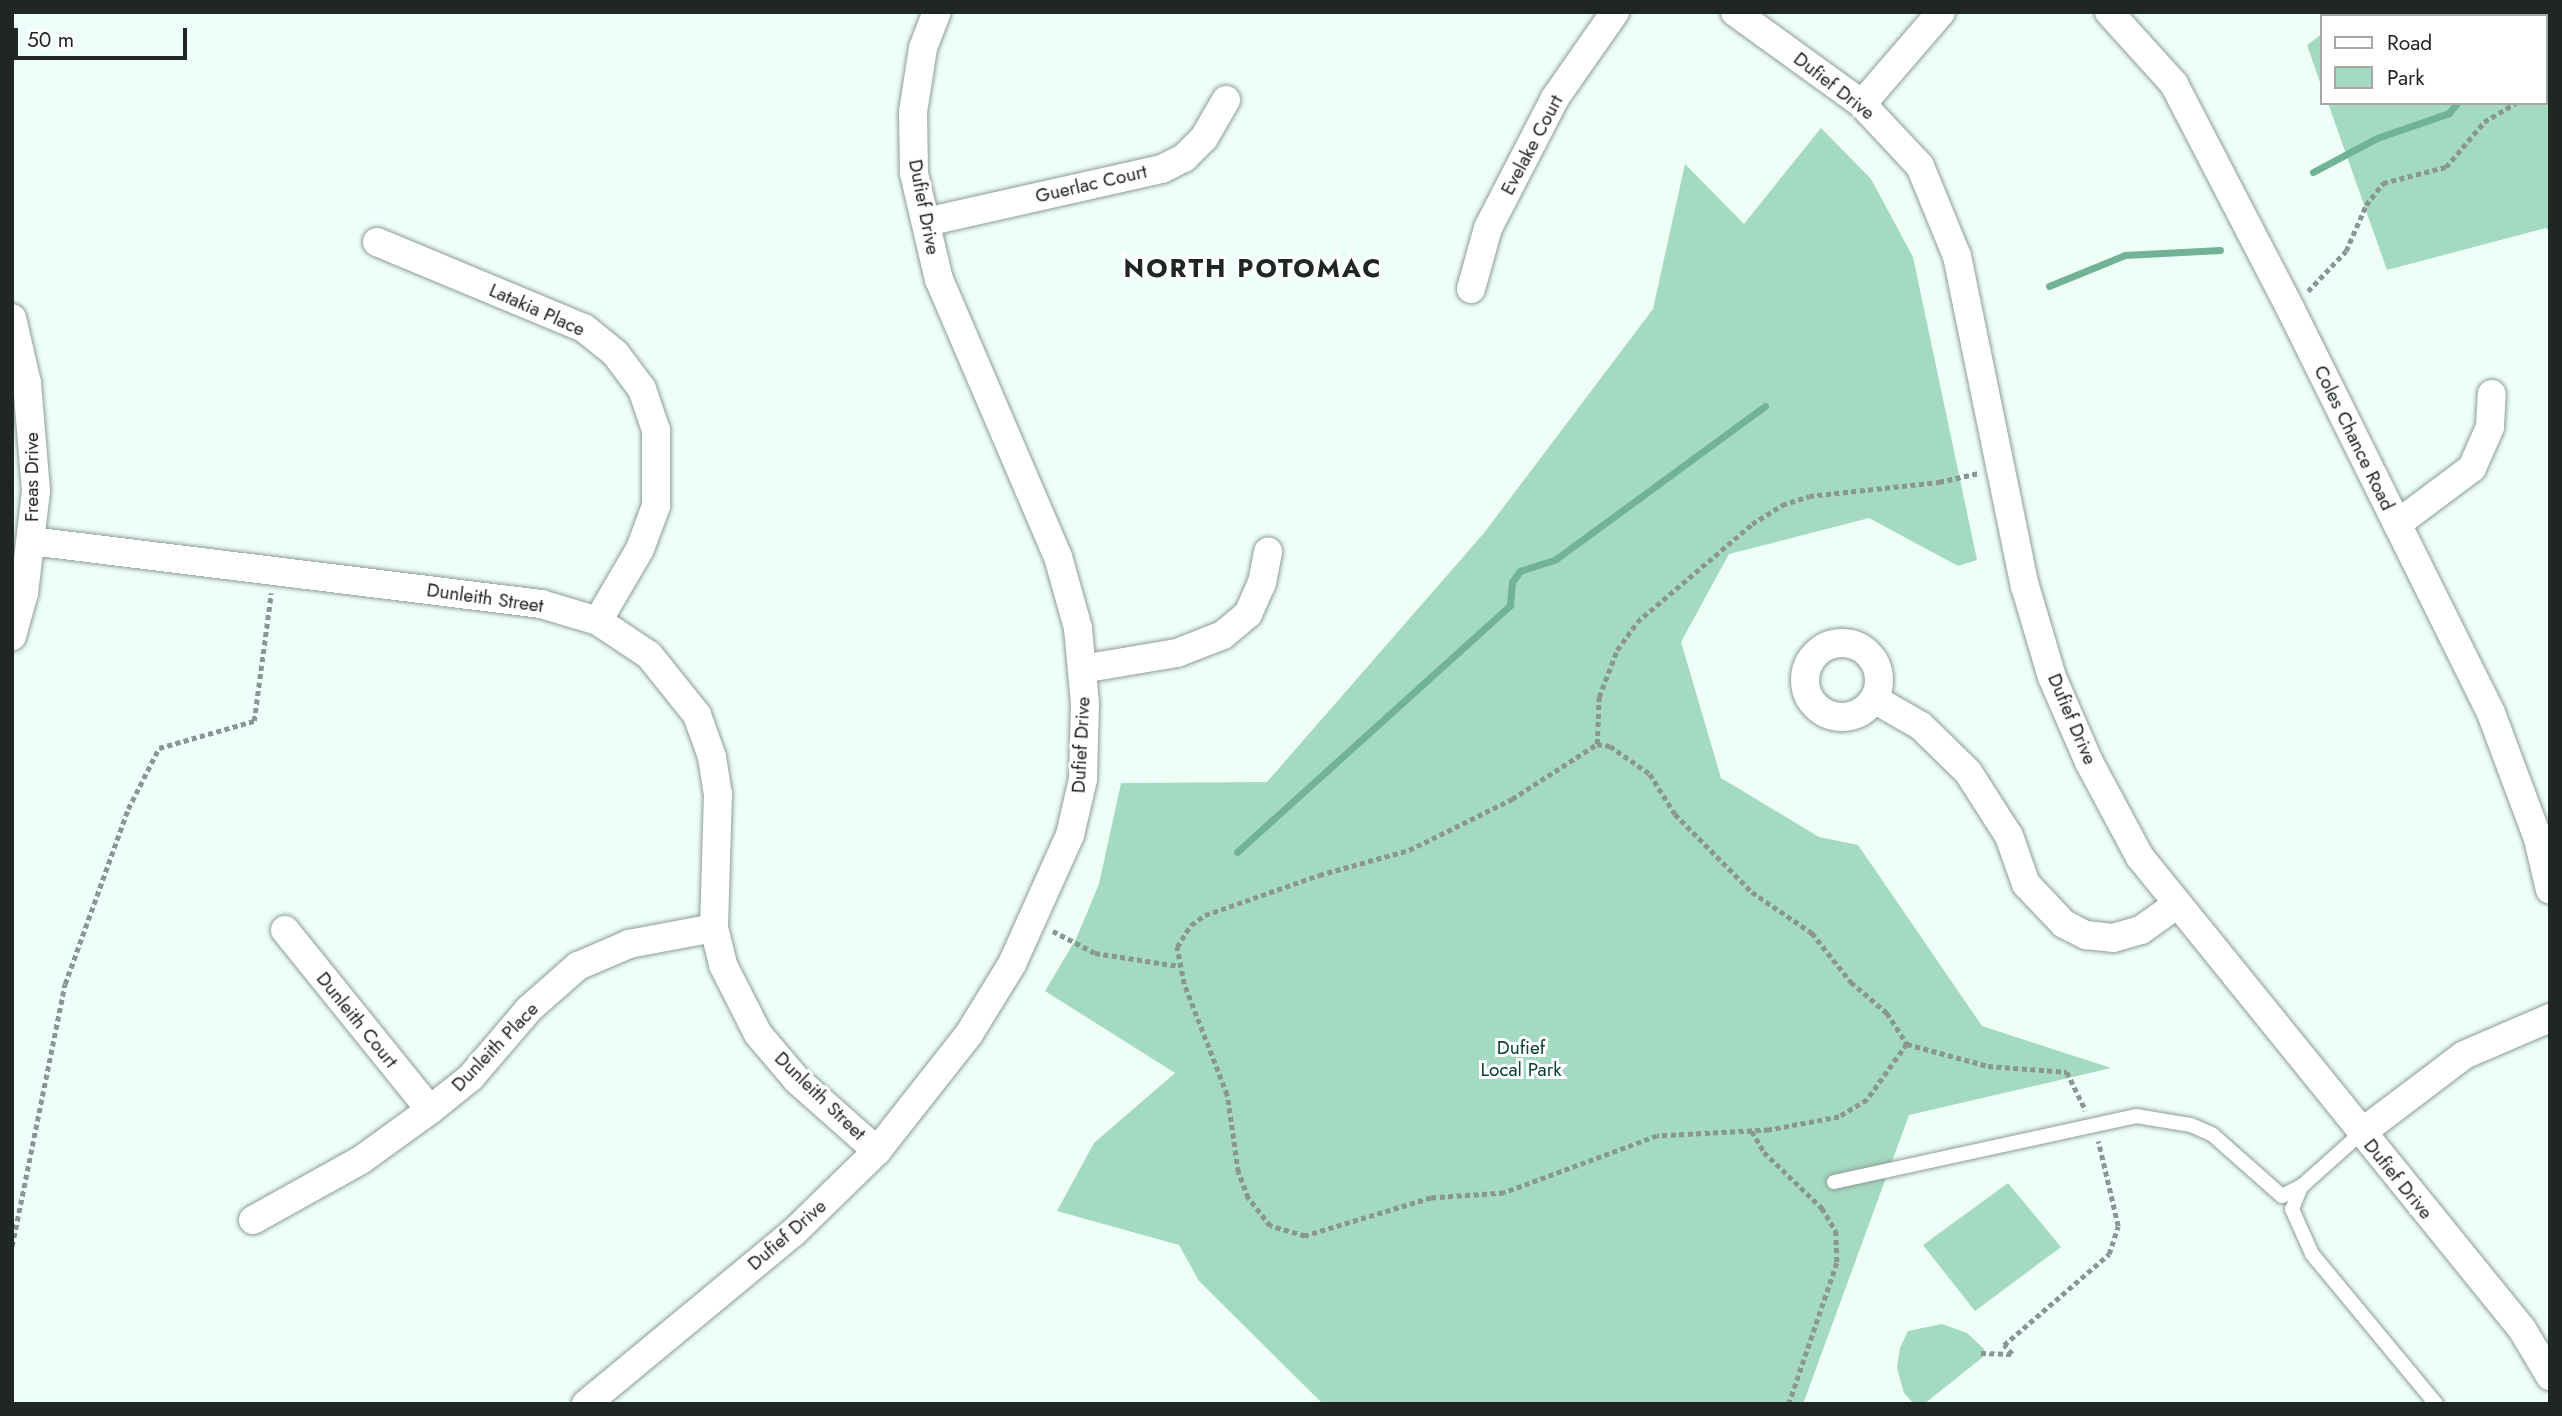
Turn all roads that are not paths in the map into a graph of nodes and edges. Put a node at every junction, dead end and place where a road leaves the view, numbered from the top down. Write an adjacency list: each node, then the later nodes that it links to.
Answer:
1 (937, 12): 8 (street, Dufief Drive)
2 (1615, 12): 10 (street, Evelake Court)
3 (1735, 12): 7 (street, Dufief Drive)
4 (1941, 12): 7 (street)
5 (2109, 12): 14 (street, Coles Chance Road)
6 (1226, 100): 8 (street, Guerlac Court)
7 (1862, 104): 22 (street, Dufief Drive)
8 (926, 222): 19 (street, Dufief Drive)
9 (377, 242): 17 (street, Latakia Place)
10 (1471, 289)
11 (12, 318): 12 (street, Freas Drive)
12 (19, 384): 15 (street, Freas Drive)
13 (2492, 394): 14 (street)
14 (2397, 524): 21 (street, Coles Chance Road)
15 (31, 541): 17 (street, Dunleith Street); 18 (street, Freas Drive)
16 (1268, 552): 19 (street)
17 (597, 621): 23 (street, Dunleith Street)
18 (12, 636)
19 (1082, 669): 28 (street, Dufief Drive)
20 (1874, 699): 22 (street)
21 (2550, 890)
22 (2176, 905): 27 (street, Dufief Drive)
23 (714, 928): 26 (street, Dunleith Place); 28 (street, Dunleith Street)
24 (285, 930): 26 (street, Dunleith Court)
25 (2550, 1018): 27 (street)
26 (430, 1110): 31 (street, Dunleith Place)
27 (2361, 1133): 30 (lane); 32 (street, Dufief Drive)
28 (877, 1151): 33 (street, Dufief Drive)
29 (1834, 1182): 30 (lane)
30 (2302, 1186): 34 (lane)
31 (253, 1220)
32 (2550, 1376)
33 (593, 1401)
34 (2436, 1404)

